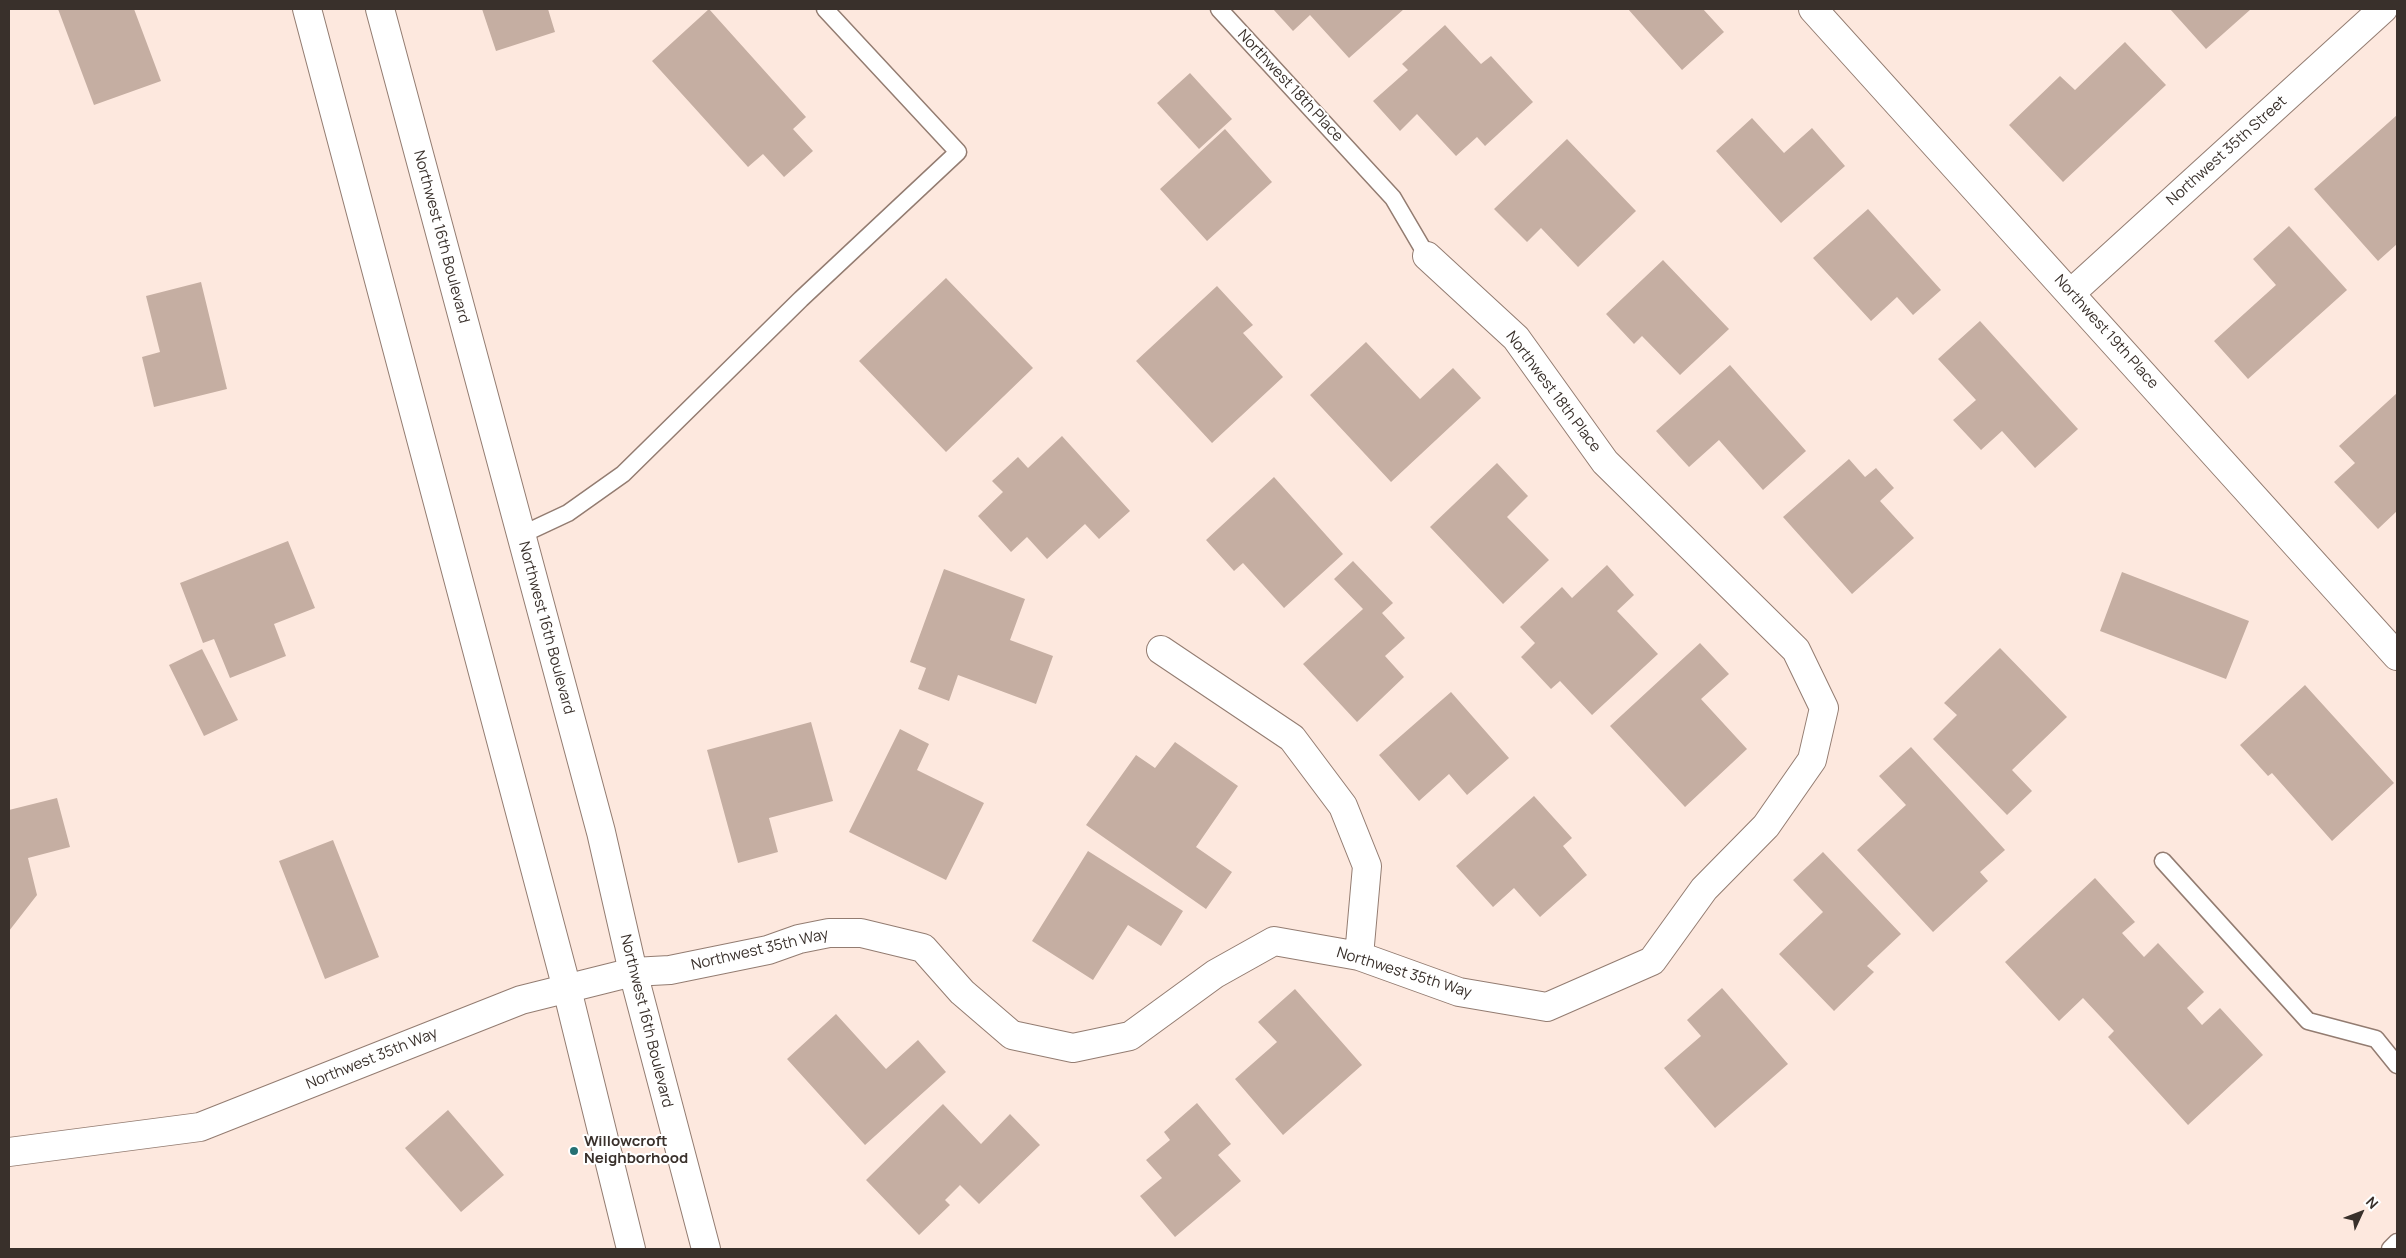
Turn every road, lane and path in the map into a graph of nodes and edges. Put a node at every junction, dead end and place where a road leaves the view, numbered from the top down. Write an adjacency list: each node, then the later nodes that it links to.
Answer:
1 (307, 9): 16 (street)
2 (380, 9): 9 (street, Northwest 16th Boulevard)
3 (825, 9): 9 (lane)
4 (1219, 9): 7 (lane, Northwest 18th Place)
5 (1813, 9): 8 (street, Northwest 19th Place)
6 (2383, 9): 8 (street, Northwest 35th Street)
7 (1427, 256): 12 (street, Northwest 18th Place)
8 (2071, 293): 10 (street, Northwest 19th Place)
9 (521, 535): 15 (street, Northwest 16th Boulevard)
10 (2395, 648)
11 (1161, 650): 14 (street)
12 (1824, 708): 14 (street, Northwest 35th Way)
13 (2163, 861): 17 (lane)
14 (1360, 956): 15 (street, Northwest 35th Way)
15 (633, 972): 16 (street, Northwest 35th Way); 21 (street, Northwest 16th Boulevard)
16 (567, 990): 18 (street, Northwest 35th Way); 20 (street)
17 (2397, 1065)
18 (9, 1152)
19 (2397, 1242): 22 (lane)
20 (631, 1249)
21 (706, 1249)
22 (2390, 1249)

